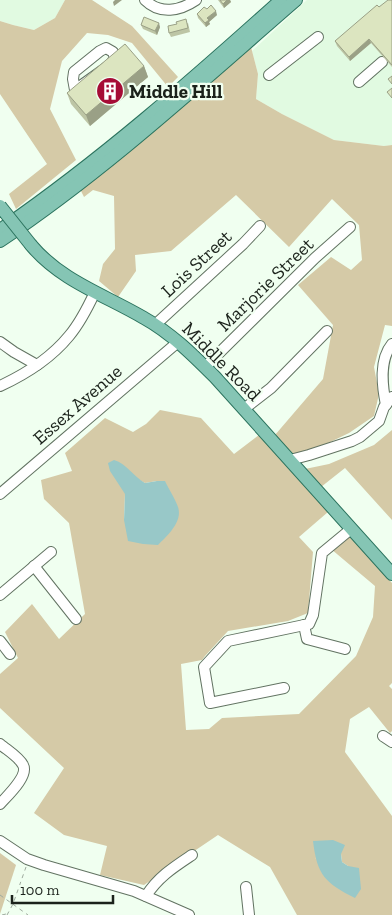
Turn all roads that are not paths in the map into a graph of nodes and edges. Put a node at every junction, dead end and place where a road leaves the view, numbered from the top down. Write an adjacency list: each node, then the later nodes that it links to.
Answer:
1 (145, 0): 2 (street)
2 (196, 0)
3 (281, 0): 12 (main road)
4 (296, 0): 13 (main road)
5 (318, 37): 7 (street)
6 (382, 62): 8 (street)
7 (269, 75)
8 (359, 82)
9 (0, 206): 14 (main road, Middle Road, bridge)
10 (260, 226): 15 (street, Lois Street)
11 (350, 227): 21 (street, Marjorie Street)
12 (0, 230)
13 (0, 241)
14 (95, 292): 15 (main road, Middle Road); 20 (street)
15 (155, 325): 18 (main road, Middle Road)
16 (327, 331): 24 (street)
17 (0, 342): 20 (street)
18 (178, 342): 21 (main road, Middle Road); 26 (street, Essex Avenue)
19 (392, 344): 23 (street)
20 (37, 365): 22 (street)
21 (205, 367): 24 (main road, Middle Road)
22 (0, 386)
23 (389, 401): 25 (street)
24 (244, 409): 25 (main road, Middle Road)
25 (290, 460): 27 (main road, Middle Road)
26 (0, 494)
27 (351, 529): 30 (main road, Middle Road); 33 (street)
28 (51, 552): 29 (street)
29 (34, 566): 31 (street); 32 (street)
30 (392, 574)
31 (0, 595)
32 (76, 619)
33 (304, 625): 35 (street); 37 (street)
34 (0, 641): 36 (street)
35 (345, 649)
36 (10, 654)
37 (284, 688)
38 (0, 744): 39 (street)
39 (0, 804)
40 (0, 841): 43 (street)
41 (192, 855): 43 (street)
42 (246, 887): 45 (street)
43 (146, 896): 44 (street)
44 (189, 915)
45 (249, 915)

